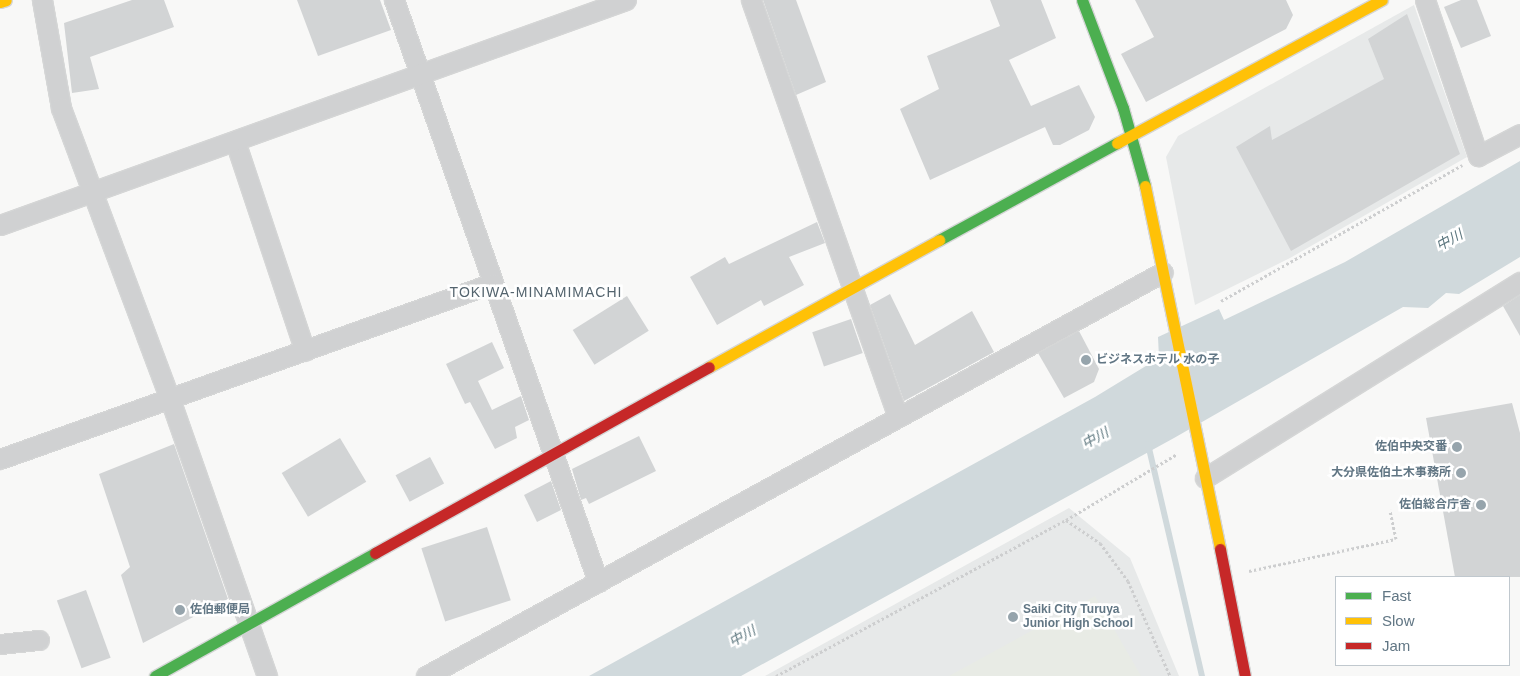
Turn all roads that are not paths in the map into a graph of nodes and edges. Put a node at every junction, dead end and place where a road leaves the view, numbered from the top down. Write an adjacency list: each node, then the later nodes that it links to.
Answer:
1 (6, 0): 9 (main road)
2 (42, 0): 14 (street)
3 (394, 0): 10 (street)
4 (626, 0): 10 (street)
5 (751, 0): 19 (street)
6 (1082, 0): 12 (main road)
7 (1382, 0): 12 (main road)
8 (1425, 0): 11 (street)
9 (0, 2)
10 (420, 74): 13 (street); 18 (street)
11 (1520, 134)
12 (1132, 137): 16 (main road); 19 (main road)
13 (235, 140): 14 (street); 20 (street)
14 (93, 192): 15 (street); 21 (street)
15 (0, 225)
16 (1163, 272): 22 (street); 25 (main road)
17 (1520, 282): 25 (street)
18 (493, 283): 20 (street); 23 (street)
19 (850, 288): 22 (street); 23 (main road)
20 (305, 351): 21 (street)
21 (170, 399): 24 (street); 27 (street)
22 (898, 417): 26 (street)
23 (554, 452): 26 (street); 27 (main road)
24 (0, 459)
25 (1205, 478): 33 (main road)
26 (598, 582): 32 (street)
27 (248, 625): 30 (main road); 31 (street)
28 (38, 640): 29 (street)
29 (0, 644)
30 (155, 676)
31 (267, 676)
32 (426, 676)
33 (1245, 676)

